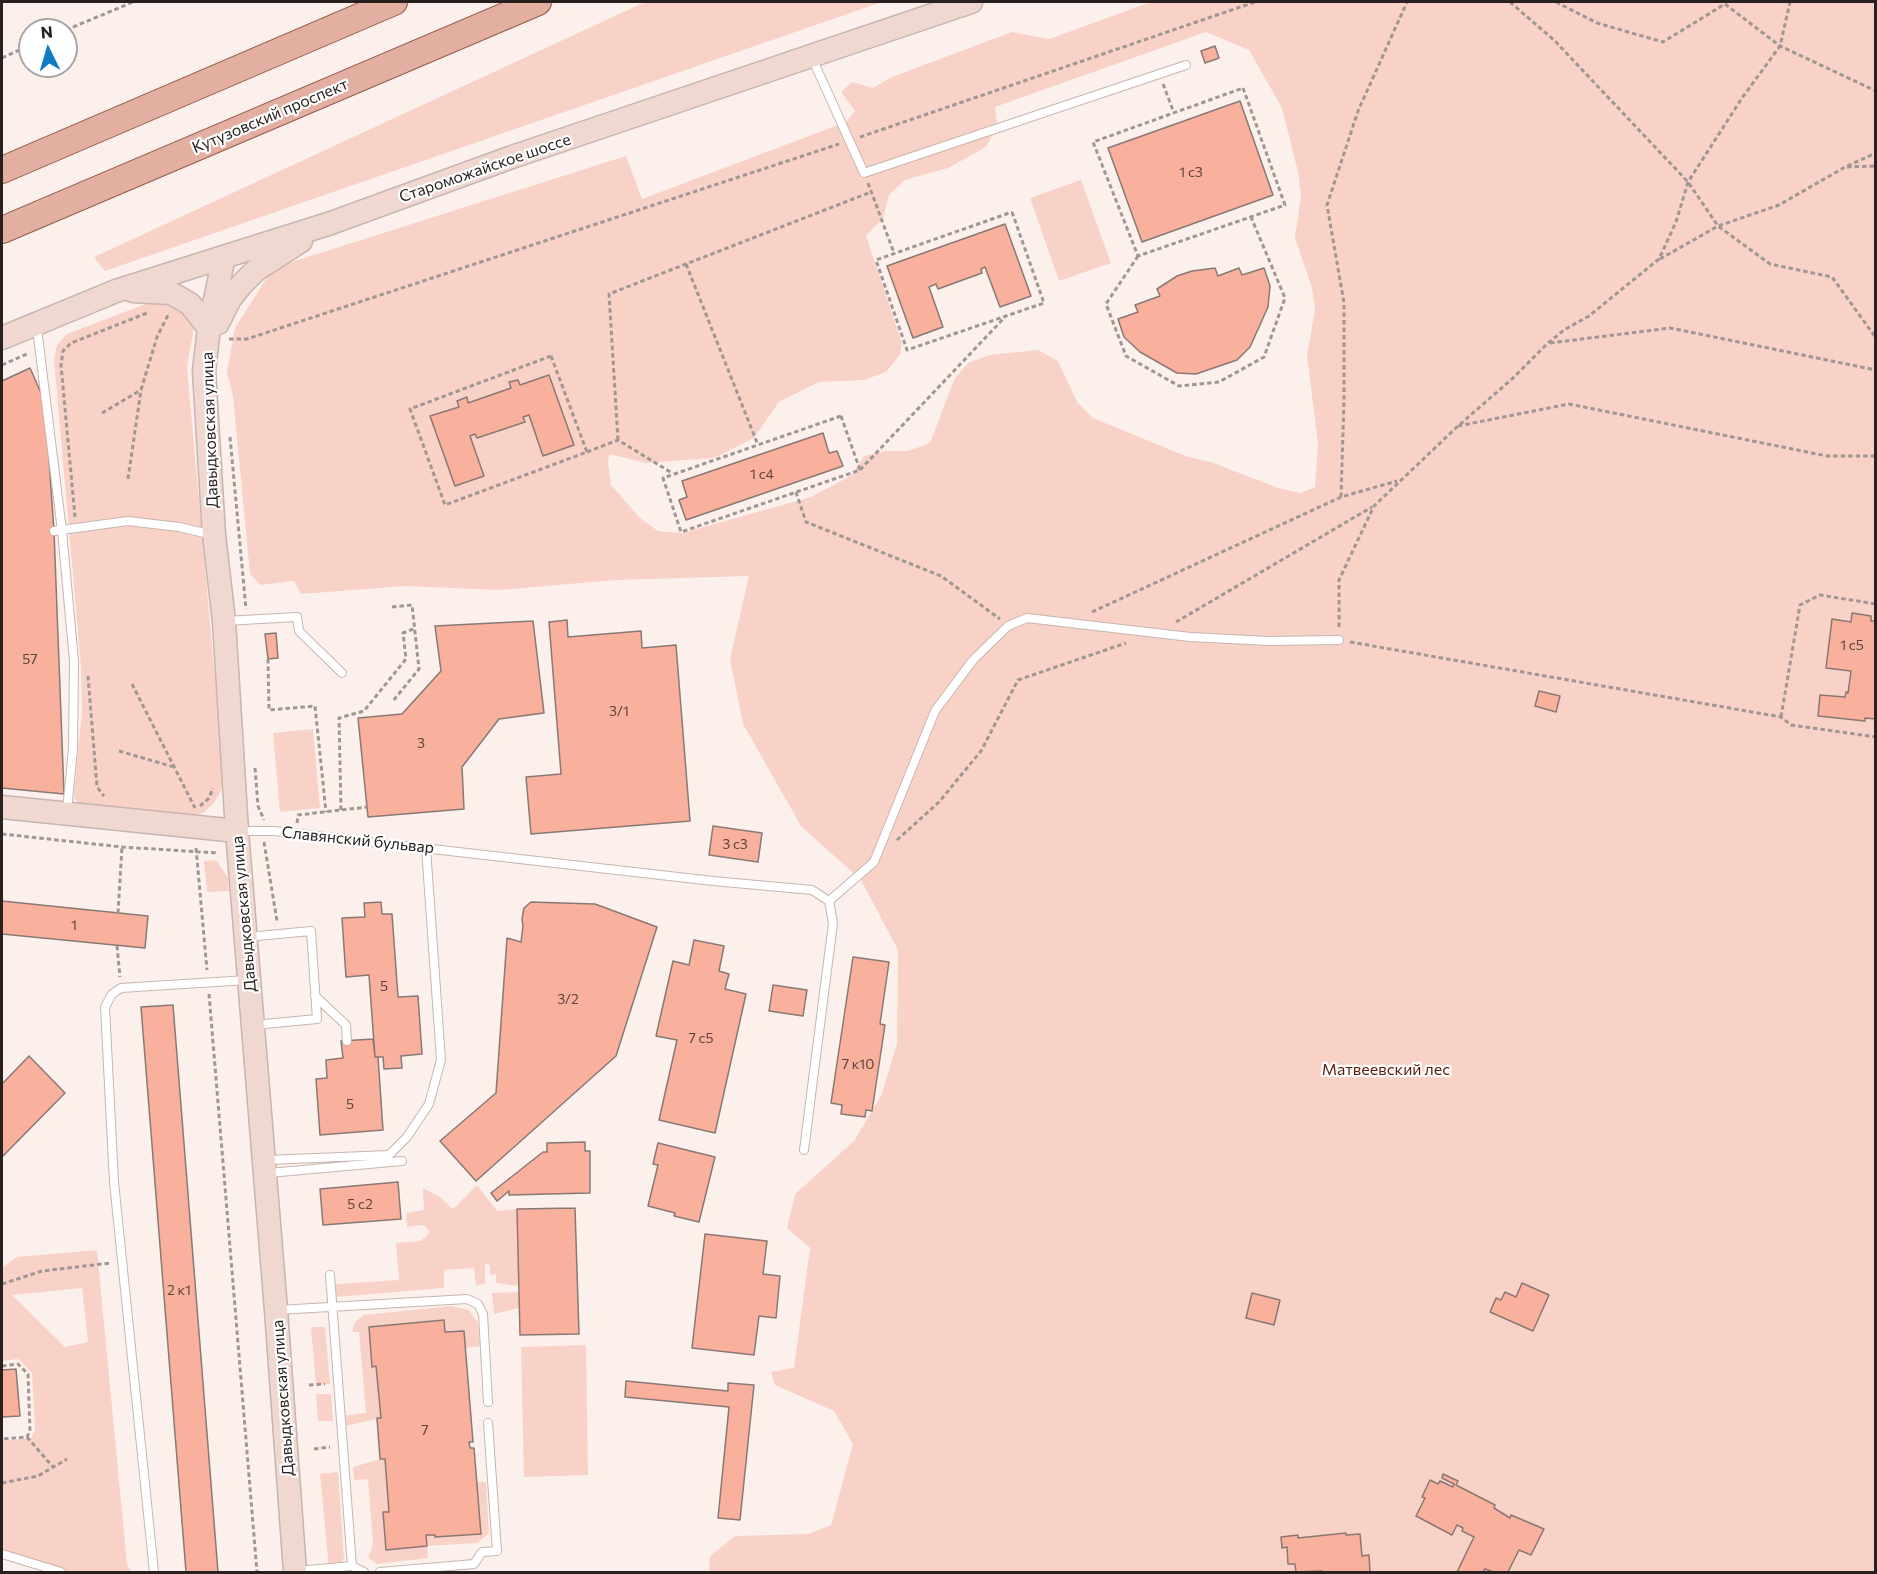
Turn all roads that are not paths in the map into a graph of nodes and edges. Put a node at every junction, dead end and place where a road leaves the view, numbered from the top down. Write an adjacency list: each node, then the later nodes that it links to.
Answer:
1 (394, 2): 6 (main road)
2 (538, 2): 8 (main road, Кутузовский проспект)
3 (971, 2): 4 (street, Староможайское шоссе)
4 (812, 56): 5 (lane); 7 (street, Староможайское шоссе)
5 (1186, 65)
6 (2, 170)
7 (331, 223): 9 (street, Староможайское шоссе); 13 (street)
8 (2, 230)
9 (224, 257): 10 (street, Староможайское шоссе); 13 (street, Давыдковская улица)
10 (116, 291): 11 (street, Староможайское шоссе); 13 (street)
11 (36, 323): 12 (street, Староможайское шоссе); 14 (lane)
12 (2, 338)
13 (214, 338): 15 (street, Давыдковская улица)
14 (58, 531): 15 (lane); 20 (lane)
15 (214, 535): 16 (street, Давыдковская улица)
16 (224, 621): 18 (lane); 21 (street, Давыдковская улица)
17 (1339, 640): 23 (lane)
18 (342, 674)
19 (2, 807): 20 (street, Славянский бульвар)
20 (67, 814): 21 (street, Славянский бульвар)
21 (237, 831): 22 (lane, Славянский бульвар); 24 (street, Давыдковская улица)
22 (426, 848): 23 (lane, Славянский бульвар); 31 (lane)
23 (829, 901): 29 (lane)
24 (246, 937): 25 (street, Давыдковская улица); 26 (lane)
25 (249, 979): 27 (street, Давыдковская улица); 40 (lane)
26 (315, 996): 27 (lane); 28 (lane)
27 (253, 1025): 31 (street, Давыдковская улица)
28 (347, 1041)
29 (804, 1150)
30 (402, 1161): 31 (lane)
31 (264, 1167): 34 (street, Давыдковская улица)
32 (330, 1275): 33 (lane)
33 (332, 1307): 34 (lane); 35 (lane); 38 (lane)
34 (276, 1310): 41 (street, Давыдковская улица)
35 (488, 1402)
36 (488, 1423): 43 (lane)
37 (2, 1554): 39 (lane)
38 (352, 1566): 41 (lane); 42 (lane)
39 (61, 1572)
40 (154, 1572)
41 (295, 1572)
42 (364, 1572)
43 (380, 1572)

